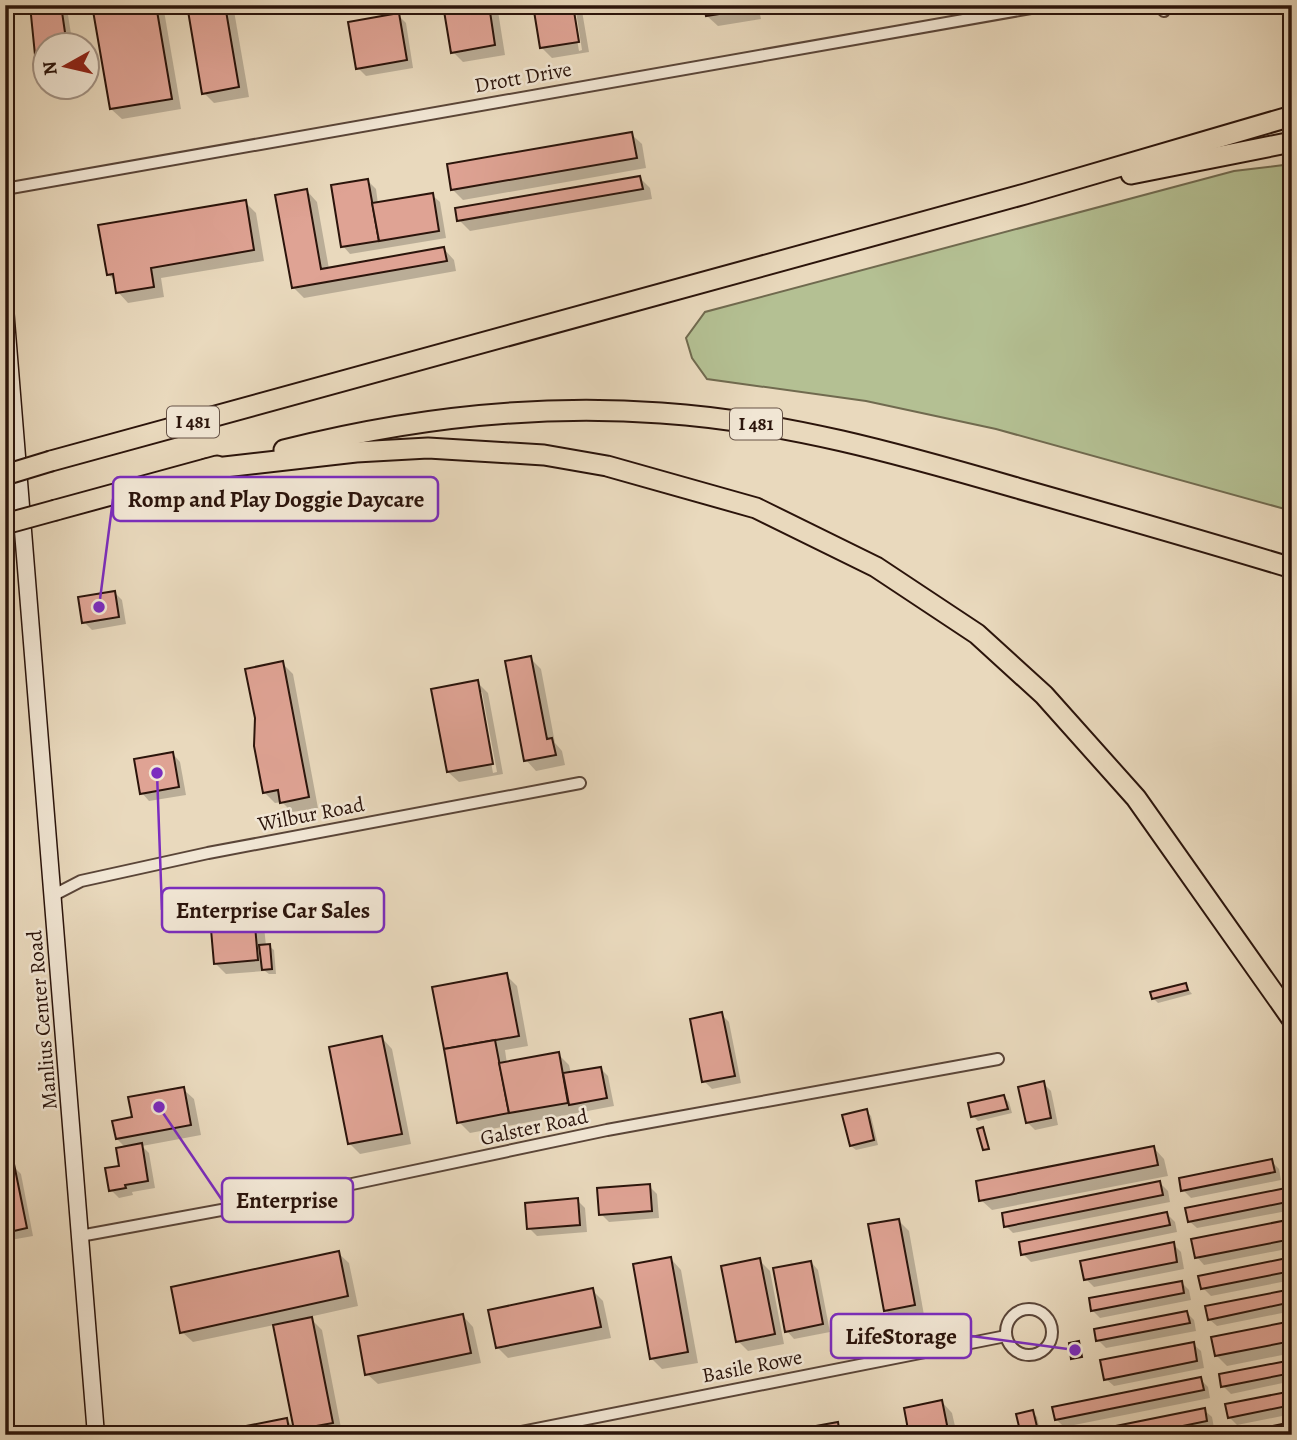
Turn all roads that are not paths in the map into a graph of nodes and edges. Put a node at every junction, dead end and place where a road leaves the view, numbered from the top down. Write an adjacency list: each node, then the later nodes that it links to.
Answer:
1 (1048, 5): 4 (street, Drott Drive)
2 (1292, 116): 5 (highway, I 481)
3 (1292, 142): 5 (highway)
4 (5, 189)
5 (1025, 194): 8 (highway, I 481, bridge)
6 (5, 308): 12 (main road, Manlius Center Road)
7 (207, 469): 9 (highway, I 481, bridge); 10 (highway, I 481); 13 (highway)
8 (5, 475)
9 (5, 524)
10 (1292, 568)
11 (580, 783): 12 (street, Wilbur Road)
12 (52, 896): 15 (main road, Manlius Center Road)
13 (1292, 1019)
14 (998, 1059): 15 (street, Galster Road)
15 (79, 1236): 17 (main road, Manlius Center Road)
16 (1006, 1336): 16 (street); 18 (street, Basile Rowe)
17 (96, 1435)
18 (506, 1435)

